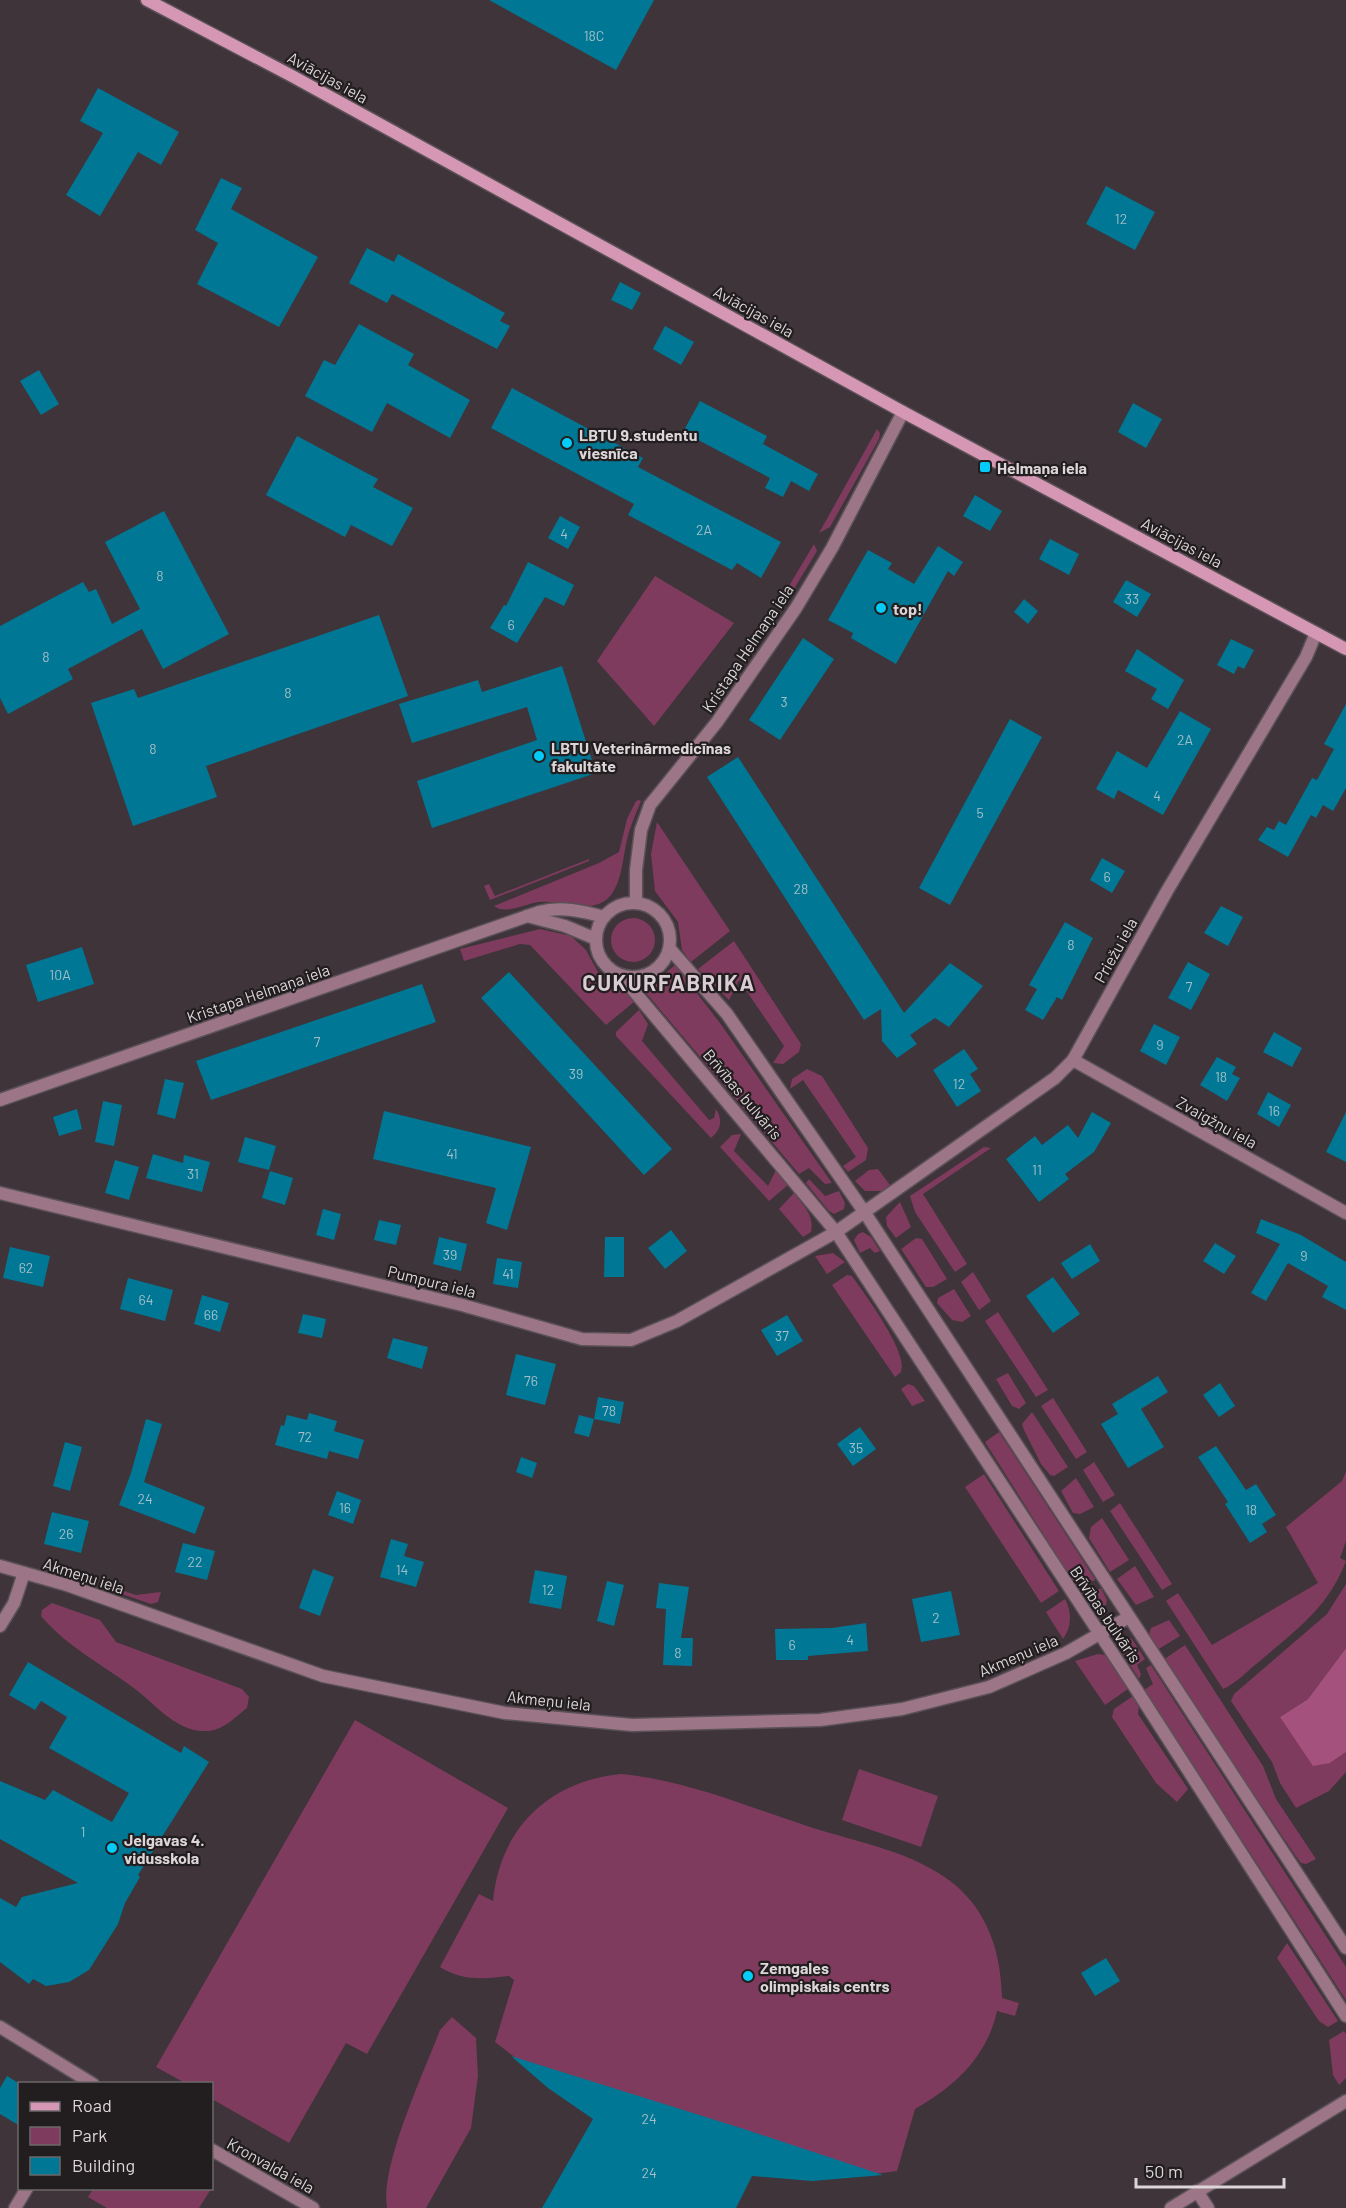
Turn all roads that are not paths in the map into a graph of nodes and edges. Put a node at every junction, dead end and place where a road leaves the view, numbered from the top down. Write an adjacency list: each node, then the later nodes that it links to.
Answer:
1 (147, 0): 2 (main road, Aviācijas iela)
2 (903, 412): 3 (main road, Aviācijas iela); 5 (street, Kristapa Helmaņa iela)
3 (1316, 633): 4 (main road, Aviācijas iela); 11 (street, Priežu iela)
4 (1346, 649)
5 (636, 902): 7 (street); 9 (street, Brīvības bulvāris)
6 (527, 916): 7 (street, Kristapa Helmaņa iela); 8 (street); 12 (street, Kristapa Helmaņa iela)
7 (604, 917): 8 (street)
8 (596, 939): 10 (street, Brīvības bulvāris)
9 (670, 949): 10 (street); 14 (street, Brīvības bulvāris)
10 (626, 977): 16 (street, Brīvības bulvāris)
11 (1073, 1060): 14 (street, Priežu iela); 15 (street, Zvaigžņu iela)
12 (0, 1100)
13 (0, 1193): 16 (street, Pumpura iela)
14 (865, 1213): 16 (street); 19 (street, Brīvības bulvāris)
15 (1346, 1213)
16 (836, 1232): 21 (street, Brīvības bulvāris)
17 (0, 1566): 18 (street, Akmeņu iela)
18 (24, 1573): 20 (street); 21 (street, Akmeņu iela)
19 (1129, 1617): 21 (street, Akmeņu iela); 22 (street, Brīvības bulvāris)
20 (0, 1626)
21 (1100, 1635): 23 (street, Brīvības bulvāris)
22 (1346, 1948)
23 (1346, 2016)
24 (0, 2027): 25 (street)
25 (91, 2082)
26 (1346, 2101): 29 (street)
27 (213, 2151): 31 (street, Kronvalda iela)
28 (26, 2190): 30 (street)
29 (1197, 2191): 32 (street); 33 (street)
30 (15, 2208)
31 (313, 2208)
32 (1171, 2208)
33 (1208, 2208)

